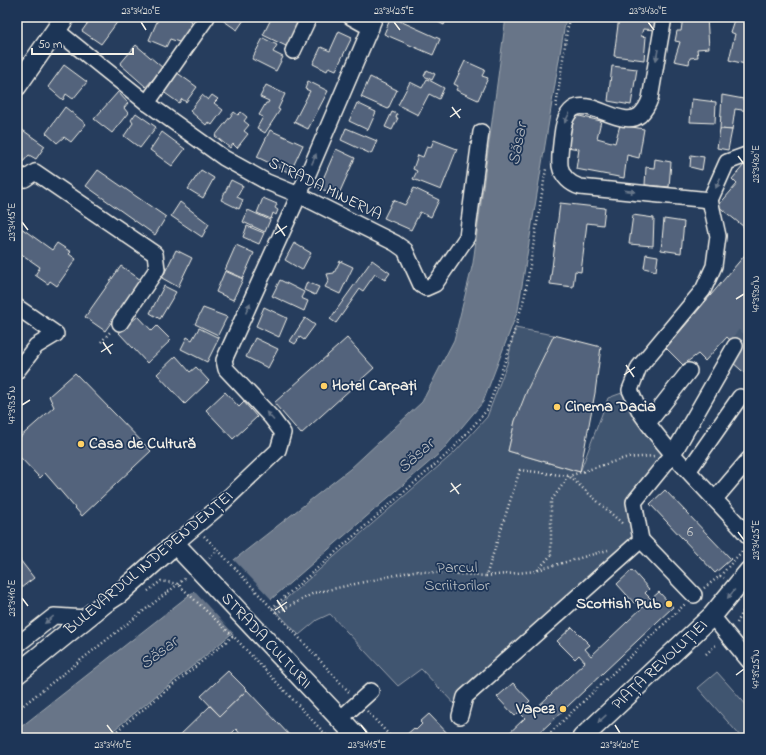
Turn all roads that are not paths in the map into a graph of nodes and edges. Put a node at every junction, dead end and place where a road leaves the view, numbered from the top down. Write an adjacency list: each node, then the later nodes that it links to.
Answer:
1 (208, 17): 9 (street)
2 (309, 17): 7 (street)
3 (351, 17): 5 (street)
4 (664, 17): 16 (street, one-way to 16)
5 (373, 22): 15 (street, one-way to 5)
6 (60, 23): 8 (main road); 9 (street, STRADA MINERVA)
7 (293, 51)
8 (17, 86)
9 (147, 104): 15 (street, STRADA MINERVA)
10 (481, 132): 15 (street, STRADA MINERVA)
11 (749, 154): 12 (street)
12 (727, 162): 13 (street); 16 (street, one-way to 16)
13 (749, 162)
14 (17, 173): 18 (street)
15 (299, 195): 30 (street, BULEVARDUL INDEPENDENȚEI, one-way to 15)
16 (710, 200): 23 (street)
17 (17, 307): 20 (street)
18 (120, 323)
19 (735, 346): 24 (street)
20 (17, 371)
21 (689, 371): 23 (street)
22 (740, 397): 26 (street)
23 (648, 424): 24 (street)
24 (673, 454): 26 (street); 28 (street)
25 (749, 459): 27 (street)
26 (689, 470): 27 (street)
27 (715, 499): 29 (street)
28 (641, 540): 32 (street); 39 (street)
29 (747, 542)
30 (175, 544): 34 (main road, BULEVARDUL INDEPENDENȚEI); 40 (main road, STRADA CULTURII)
31 (749, 571): 33 (main road, one-way to 33)
32 (694, 595)
33 (712, 616): 36 (street, PIAȚA REVOLUȚIEI); 42 (main road, PIAȚA REVOLUȚIEI, one-way to 42)
34 (86, 618): 35 (street, one-way to 35); 37 (main road, BULEVARDUL INDEPENDENȚEI)
35 (17, 645)
36 (749, 660)
37 (20, 682)
38 (371, 691): 40 (street)
39 (460, 716)
40 (340, 719): 41 (main road, STRADA CULTURII)
41 (358, 738)
42 (582, 738)

